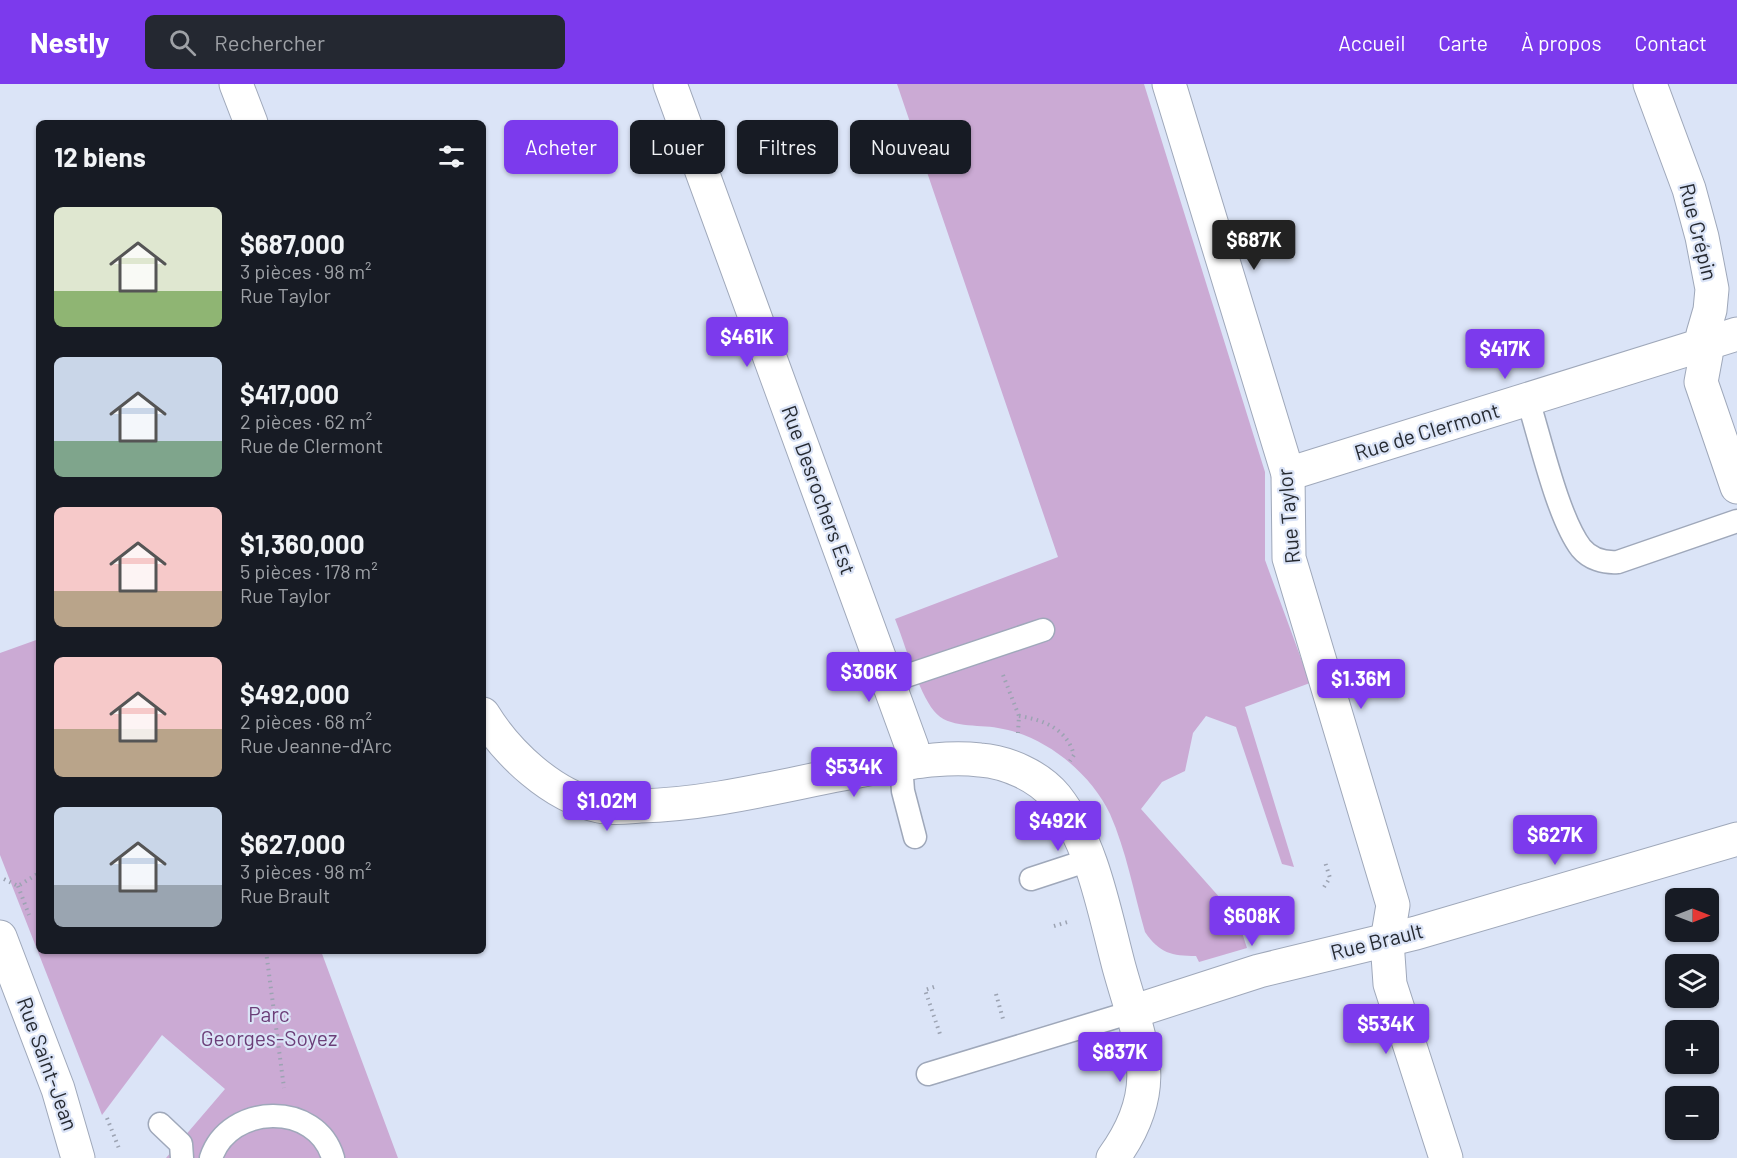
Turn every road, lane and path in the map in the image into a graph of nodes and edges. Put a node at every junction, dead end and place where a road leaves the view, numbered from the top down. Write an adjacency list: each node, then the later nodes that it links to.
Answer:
1 (236, 84): 5 (street)
2 (670, 84): 13 (street, Rue Desrochers Est)
3 (1169, 84): 9 (street, Rue Taylor)
4 (1650, 84): 7 (street, Rue Crépin)
5 (250, 120)
6 (1737, 334): 7 (street, Rue de Clermont)
7 (1705, 344): 8 (street, Rue de Clermont); 10 (street, Rue Crépin)
8 (1528, 400): 9 (street, Rue de Clermont); 11 (lane)
9 (1288, 474): 31 (street, Rue Taylor)
10 (1737, 487)
11 (1737, 522)
12 (1042, 630): 13 (lane)
13 (888, 682): 18 (street, Rue Desrochers Est)
14 (1011, 697): 15 (path)
15 (1019, 716): 17 (path); 19 (path)
16 (486, 718): 18 (street)
17 (1017, 737)
18 (907, 763): 20 (lane); 22 (street)
19 (1067, 767)
20 (915, 837)
21 (1737, 839): 31 (street, Rue Brault)
22 (1089, 860): 26 (lane); 35 (street)
23 (1324, 862): 27 (path)
24 (36, 875): 25 (path)
25 (4, 879)
26 (1031, 879)
27 (1324, 887)
28 (1075, 919): 29 (path)
29 (1054, 926)
30 (0, 937): 41 (street, Rue Saint-Jean)
31 (1387, 940): 35 (street, Rue Brault); 46 (street, Rue Taylor)
32 (266, 954): 39 (path)
33 (934, 987): 36 (path)
34 (996, 994): 37 (path)
35 (1132, 1012): 38 (lane); 45 (street)
36 (934, 1018)
37 (1003, 1020)
38 (928, 1074)
39 (285, 1115): 43 (lane); 44 (lane)
40 (160, 1124): 42 (lane)
41 (78, 1158)
42 (182, 1158)
43 (211, 1158)
44 (333, 1158)
45 (1113, 1158)
46 (1446, 1158)

